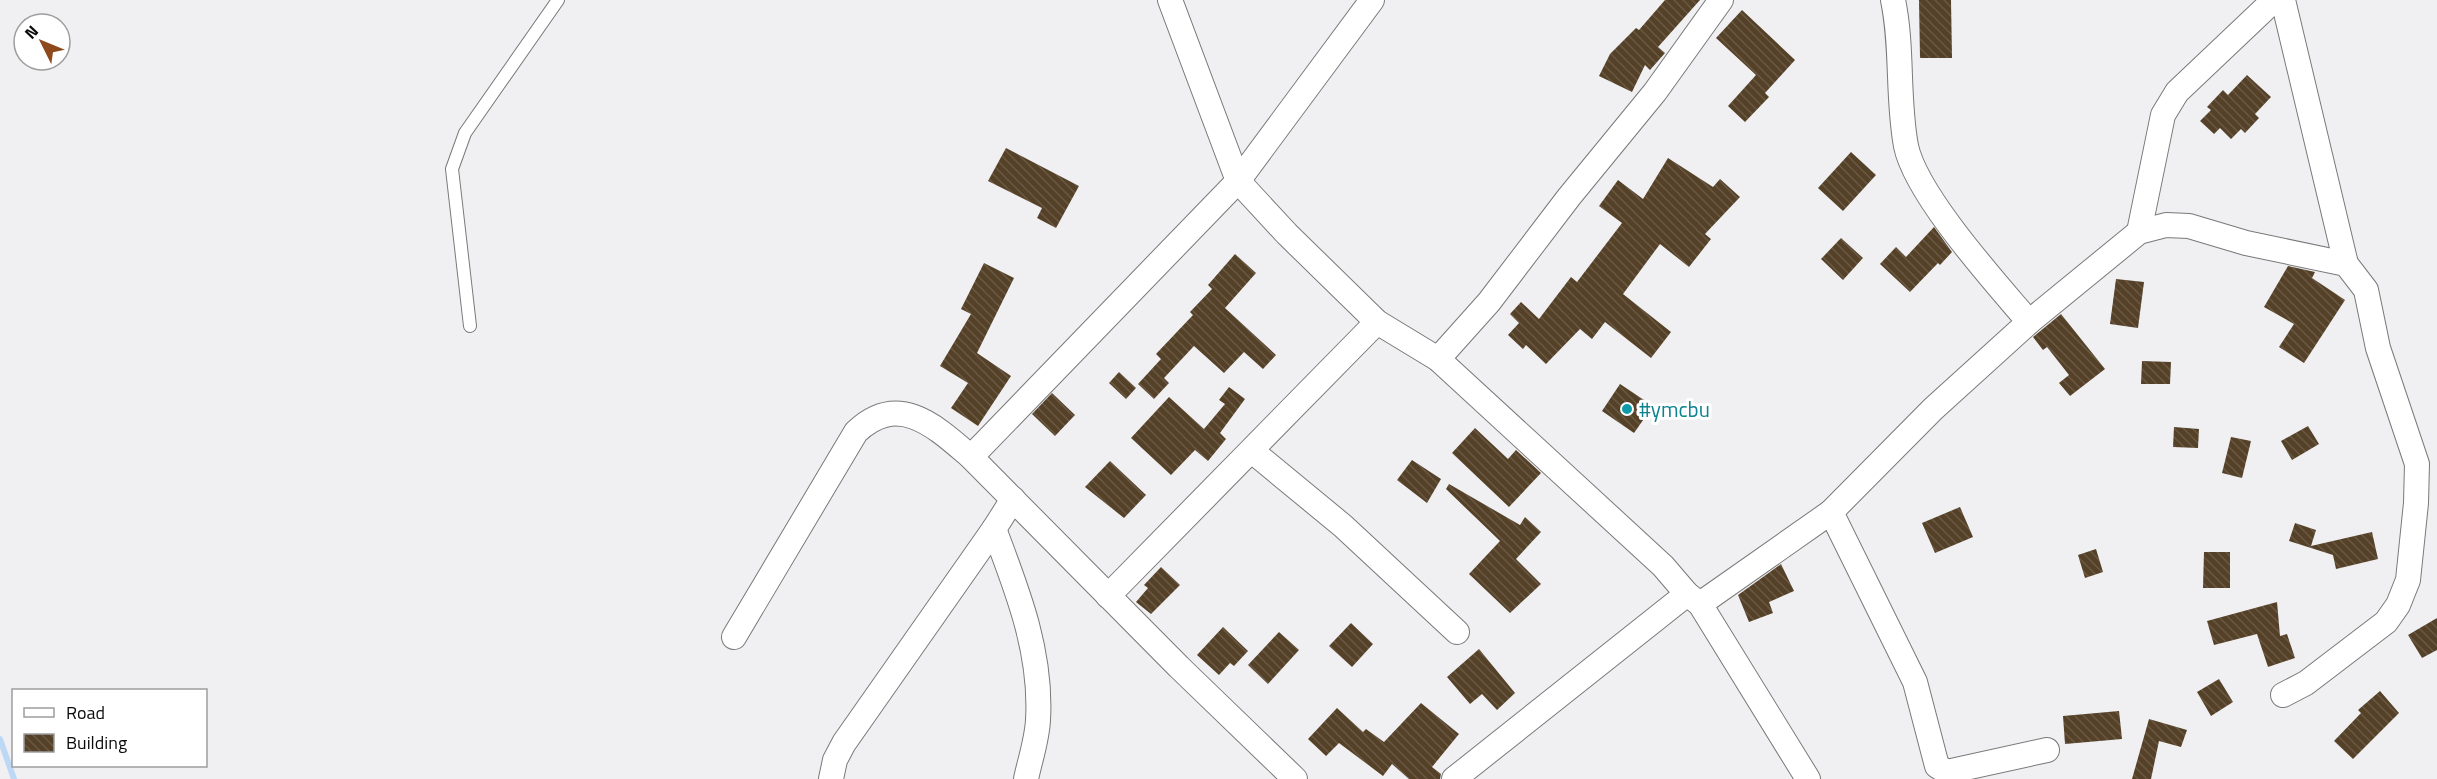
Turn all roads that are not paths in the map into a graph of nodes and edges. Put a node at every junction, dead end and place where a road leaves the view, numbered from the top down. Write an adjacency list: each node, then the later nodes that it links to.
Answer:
1 (558, 0): 13 (lane)
2 (1170, 0): 8 (street)
3 (1372, 0): 8 (street)
4 (1721, 0): 14 (street)
5 (1893, 0): 12 (street)
6 (2274, 0): 9 (street)
7 (2283, 0): 10 (street)
8 (1238, 181): 11 (street); 16 (street)
9 (2139, 232): 10 (street); 12 (street)
10 (2346, 264): 24 (street)
11 (1377, 322): 14 (street); 15 (street)
12 (2029, 322): 18 (street)
13 (470, 326)
14 (1438, 359): 21 (street)
15 (1252, 451): 20 (street); 22 (street)
16 (971, 457): 17 (street); 23 (street)
17 (1013, 499): 19 (street); 20 (street)
18 (1831, 512): 21 (street); 25 (street)
19 (994, 529): 26 (street); 27 (street)
20 (1108, 596): 28 (street)
21 (1693, 599): 29 (street); 30 (street)
22 (1457, 632)
23 (734, 638)
24 (2283, 695)
25 (2048, 750)
26 (831, 779)
27 (1026, 779)
28 (1295, 779)
29 (1454, 779)
30 (1808, 779)

